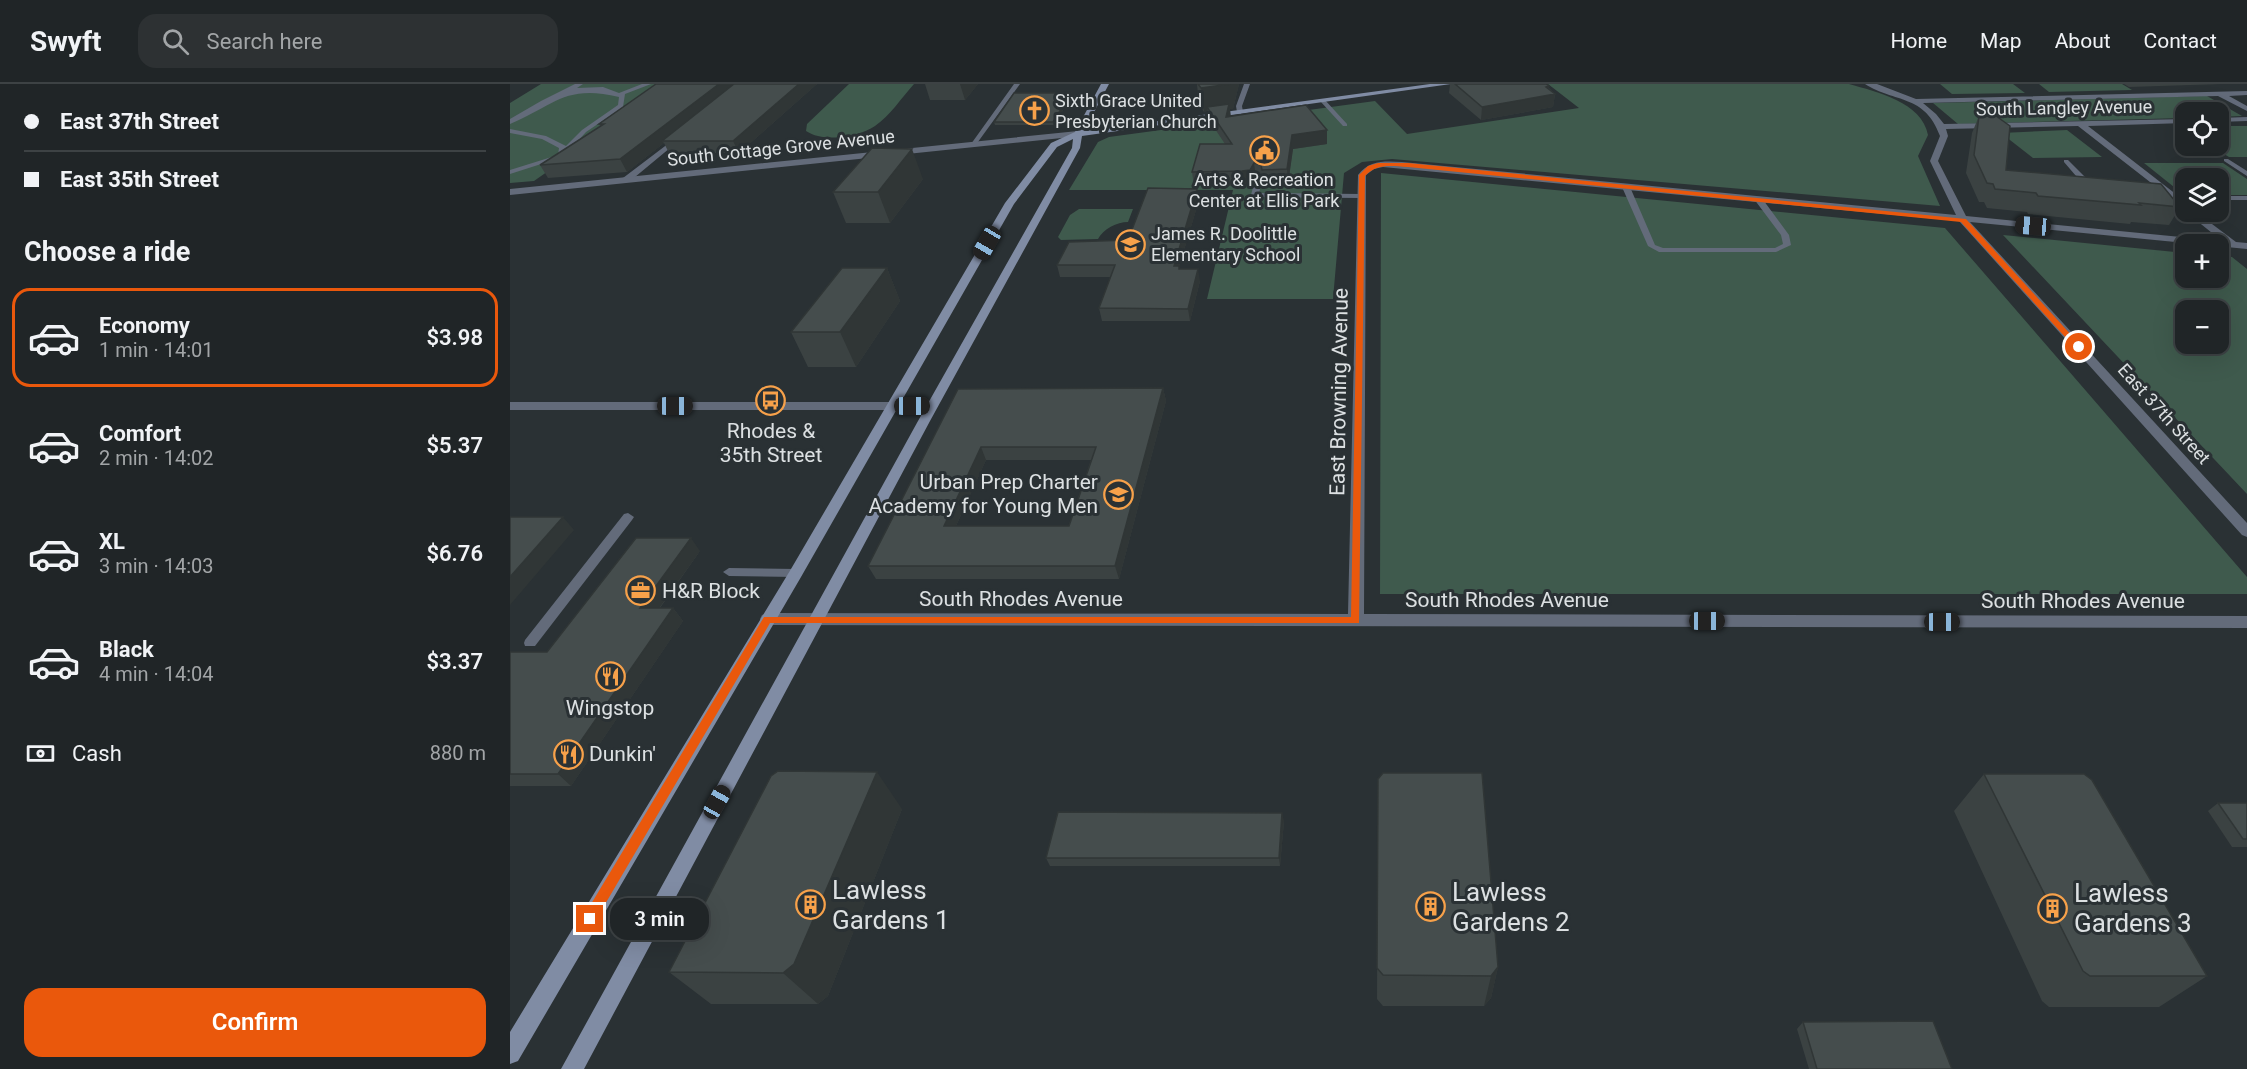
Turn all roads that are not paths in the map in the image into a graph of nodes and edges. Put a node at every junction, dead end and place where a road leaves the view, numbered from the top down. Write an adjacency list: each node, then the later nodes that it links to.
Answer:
1 (580, 84): 10 (lane)
2 (648, 84): 13 (lane)
3 (1017, 84): 29 (lane)
4 (1105, 84): 27 (main road)
5 (1246, 84): 18 (lane)
6 (1447, 84): 15 (main road, South Cottage Grove Avenue)
7 (1869, 84): 16 (street)
8 (2202, 84): 11 (street)
9 (2035, 89): 14 (street)
10 (565, 92): 13 (lane); 22 (lane)
11 (2219, 93): 12 (street, South Langley Avenue); 14 (street, South Langley Avenue); 17 (street)
12 (2247, 93)
13 (620, 95): 30 (lane)
14 (2045, 97): 16 (street, South Langley Avenue)
15 (1323, 101): 18 (main road, South Cottage Grove Avenue); 24 (lane)
16 (1913, 101): 25 (street)
17 (2247, 109)
18 (1240, 112): 27 (main road, South Cottage Grove Avenue)
19 (2247, 119): 20 (street)
20 (2229, 120)
21 (2175, 121): 23 (street, South Langley Avenue)
22 (510, 122)
23 (2080, 124): 25 (street, South Langley Avenue); 41 (street)
24 (1345, 125)
25 (1942, 128): 45 (street, East 37th Street)
26 (510, 131): 30 (lane)
27 (1078, 134): 29 (street, South Cottage Grove Avenue); 51 (main road); 52 (main road)
28 (682, 136): 35 (lane)
29 (973, 145): 35 (street, South Cottage Grove Avenue)
30 (561, 156): 33 (lane)
31 (2226, 160): 34 (lane)
32 (2066, 161): 38 (lane)
33 (510, 172)
34 (2247, 174)
35 (626, 180): 39 (street, South Cottage Grove Avenue)
36 (1258, 182): 40 (lane)
37 (1626, 187): 40 (street, East Browning Avenue); 44 (street); 44 (lane)
38 (2076, 188)
39 (510, 192)
40 (1361, 196): 59 (street, East Browning Avenue)
41 (2174, 198)
42 (2229, 198): 43 (lane)
43 (2247, 198)
44 (1758, 200): 45 (street)
45 (1963, 220): 47 (street); 54 (street, East 37th Street)
46 (2204, 222): 47 (street)
47 (2234, 245): 48 (street); 49 (street)
48 (2247, 246)
49 (2247, 255)
50 (510, 406): 51 (street)
51 (893, 406): 52 (street); 56 (main road)
52 (932, 406): 58 (main road)
53 (628, 517): 61 (lane)
54 (2247, 532)
55 (729, 572): 56 (lane)
56 (796, 573): 57 (main road)
57 (768, 619): 58 (street, South Rhodes Avenue); 62 (main road)
58 (816, 619): 59 (street, South Rhodes Avenue); 63 (main road)
59 (1356, 620): 60 (street, South Rhodes Avenue)
60 (2247, 622)
61 (530, 643)
62 (510, 1053)
63 (572, 1069)

